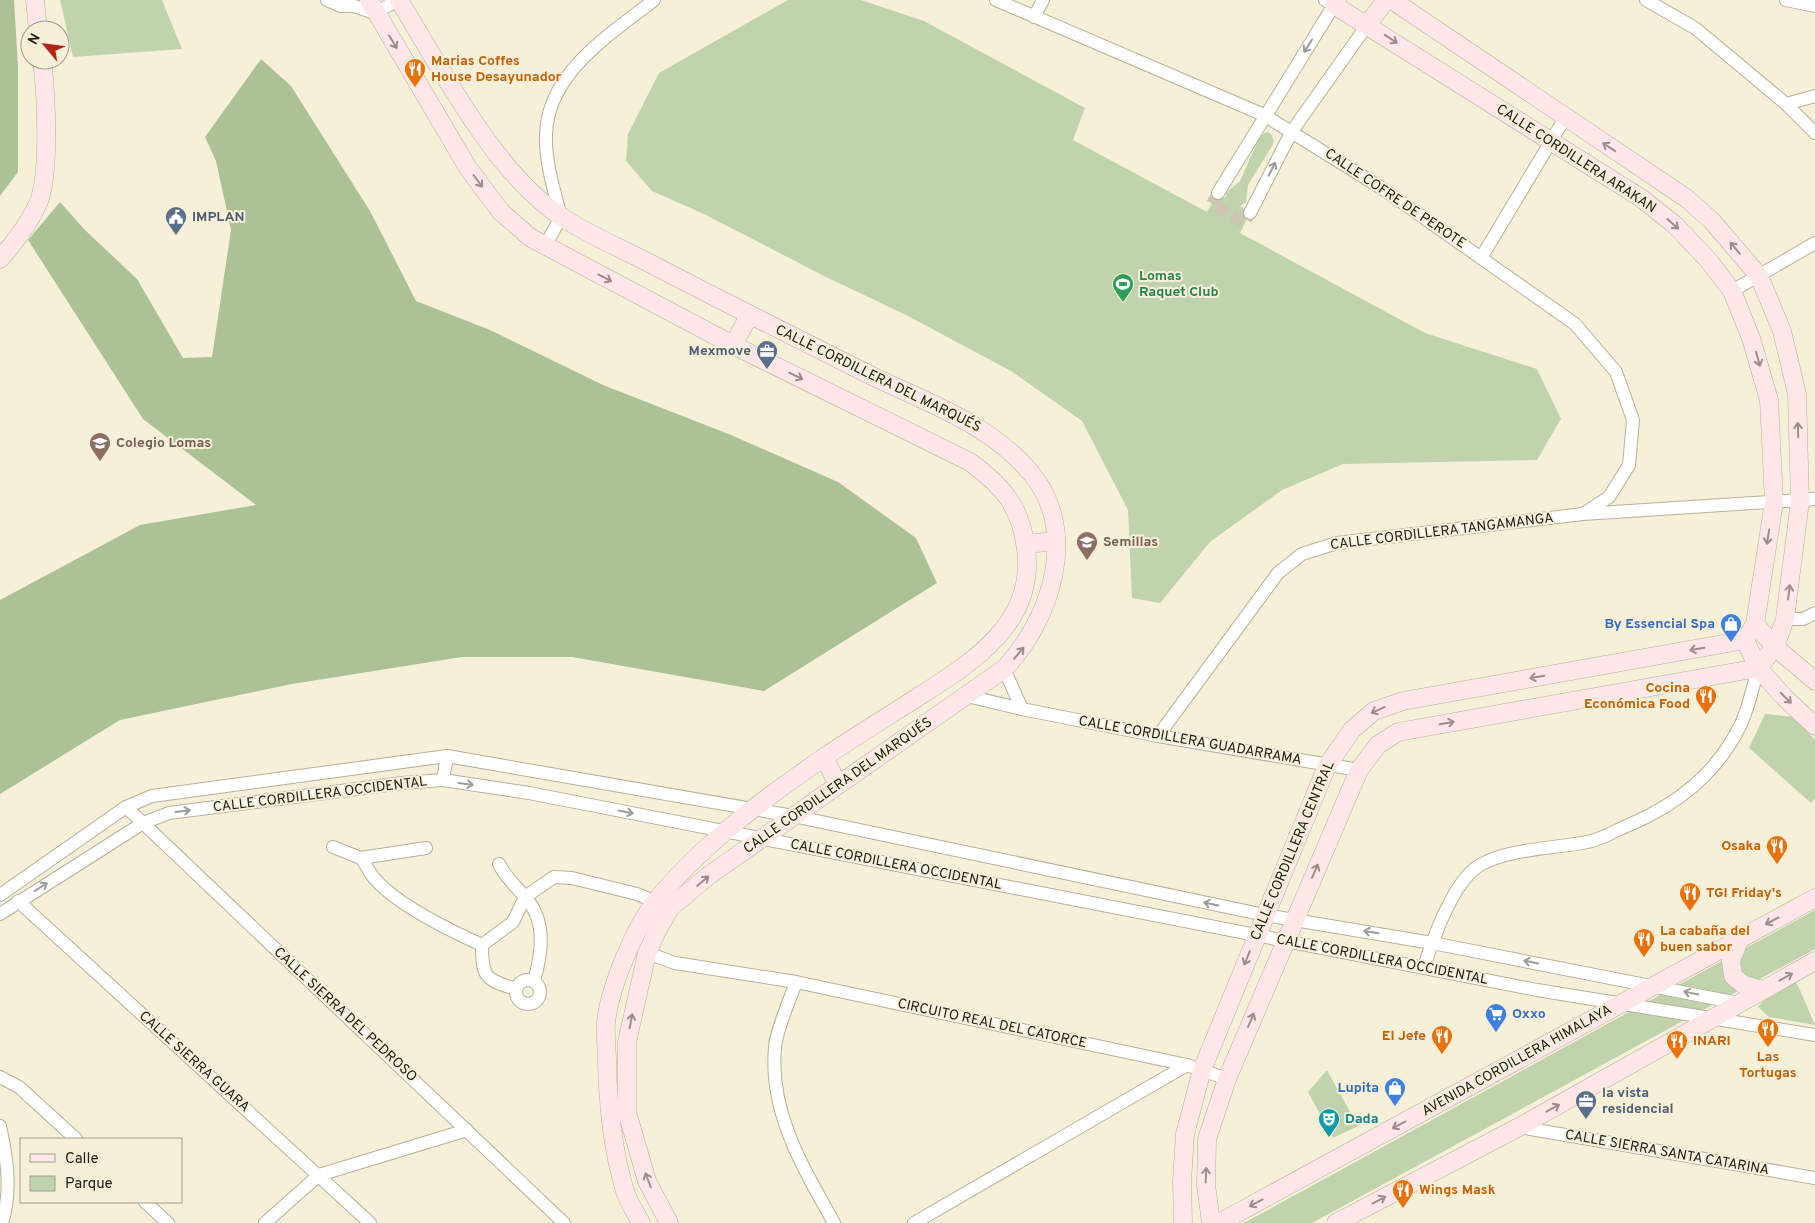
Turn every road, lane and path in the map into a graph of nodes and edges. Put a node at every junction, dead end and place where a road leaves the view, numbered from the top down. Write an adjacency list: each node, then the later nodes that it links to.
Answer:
1 (35, 0): 16 (street)
2 (327, 0): 13 (street)
3 (398, 0): 13 (street); 29 (street, CALLE CORDILLERA DEL MARQUÉS)
4 (654, 0): 29 (street)
5 (996, 0): 15 (street, CALLE COFRE DE PEROTE)
6 (1043, 0): 15 (street)
7 (1386, 0): 18 (street)
8 (1392, 0): 17 (street, CALLE CORDILLERA ARAKAN)
9 (1416, 0): 17 (street)
10 (1646, 0): 21 (street)
11 (1786, 0): 14 (street)
12 (1332, 2): 18 (street, CALLE CORDILLERA ARAKAN); 22 (street, one-way to 22)
13 (364, 5): 31 (street, CALLE CORDILLERA DEL MARQUÉS, one-way to 31)
14 (1815, 6)
15 (1034, 17): 22 (street, CALLE COFRE DE PEROTE)
16 (37, 20)
17 (1422, 21): 23 (street, CALLE CORDILLERA ARAKAN)
18 (1368, 24): 24 (street); 26 (street, CALLE CORDILLERA ARAKAN, one-way to 26)
19 (43, 70): 33 (street)
20 (1815, 96): 21 (street)
21 (1786, 104): 25 (street)
22 (1264, 114): 24 (street, CALLE COFRE DE PEROTE); 27 (street)
23 (1565, 118): 26 (street); 34 (street, CALLE CORDILLERA ARAKAN, one-way to 23)
24 (1292, 131): 28 (street, one-way to 24); 32 (street, CALLE COFRE DE PEROTE)
25 (1815, 133)
26 (1550, 141): 32 (street); 35 (street, CALLE CORDILLERA ARAKAN, one-way to 35)
27 (1218, 194)
28 (1250, 212)
29 (561, 217): 31 (street); 36 (street, CALLE CORDILLERA DEL MARQUÉS)
30 (1815, 243): 34 (street)
31 (545, 246): 37 (street, CALLE CORDILLERA DEL MARQUÉS, one-way to 37)
32 (1481, 258): 40 (street, CALLE COFRE DE PEROTE)
33 (0, 259)
34 (1759, 276): 35 (street); 38 (street, CALLE CORDILLERA ARAKAN, one-way to 34)
35 (1732, 291): 39 (street, CALLE CORDILLERA ARAKAN, one-way to 39)
36 (749, 316): 37 (street); 41 (street, CALLE CORDILLERA DEL MARQUÉS)
37 (733, 345): 42 (street, CALLE CORDILLERA DEL MARQUÉS, one-way to 42)
38 (1808, 500): 39 (street, CALLE CORDILLERA TANGAMANGA); 44 (street, CALLE CORDILLERA ARAKAN, one-way to 38)
39 (1774, 502): 40 (street, CALLE CORDILLERA TANGAMANGA); 45 (street, CALLE CORDILLERA ARAKAN, one-way to 45)
40 (1583, 514): 54 (street, CALLE CORDILLERA TANGAMANGA)
41 (1056, 541): 42 (street); 49 (street, CALLE CORDILLERA DEL MARQUÉS, one-way to 41)
42 (1026, 544): 56 (street, CALLE CORDILLERA DEL MARQUÉS)
43 (1815, 613): 44 (street)
44 (1785, 619): 47 (street, CALLE CORDILLERA ARAKAN)
45 (1755, 624): 46 (street, CALLE CORDILLERA ARAKAN); 47 (street)
46 (1745, 640): 48 (street); 57 (street, CALLE CORDILLERA CENTRAL, one-way to 57)
47 (1775, 647): 48 (street, CALLE CORDILLERA ARAKAN); 50 (street)
48 (1758, 668): 53 (street, one-way to 53); 58 (street, CALLE CORDILLERA CENTRAL, one-way to 48); 82 (street, CALLE CORDILLERA ARAKAN)
49 (1004, 669): 51 (street, CALLE CORDILLERA DEL MARQUÉS); 52 (street)
50 (1815, 680)
51 (966, 696): 52 (street, CALLE CORDILLERA GUADARRAMA); 60 (street, CALLE CORDILLERA DEL MARQUÉS)
52 (1022, 709): 54 (street, CALLE CORDILLERA GUADARRAMA)
53 (1815, 726)
54 (1158, 736): 57 (street, CALLE CORDILLERA GUADARRAMA)
55 (447, 756): 59 (street); 61 (street, CALLE CORDILLERA OCCIDENTAL); 62 (street, CALLE CORDILLERA OCCIDENTAL)
56 (824, 757): 60 (street); 62 (street, CALLE CORDILLERA DEL MARQUÉS)
57 (1327, 766): 58 (street, CALLE CORDILLERA GUADARRAMA); 77 (street, CALLE CORDILLERA CENTRAL)
58 (1359, 770): 78 (street, CALLE CORDILLERA CENTRAL, one-way to 58)
59 (443, 780): 64 (street, CALLE CORDILLERA OCCIDENTAL, one-way to 59); 65 (street, CALLE CORDILLERA OCCIDENTAL, one-way to 65)
60 (838, 785): 63 (street, CALLE CORDILLERA DEL MARQUÉS)
61 (126, 807): 64 (street, CALLE SIERRA DEL PEDROSO); 71 (street, CALLE CORDILLERA OCCIDENTAL)
62 (753, 809): 63 (street, CALLE CORDILLERA OCCIDENTAL); 65 (street, CALLE CORDILLERA DEL MARQUÉS)
63 (793, 816): 66 (street, CALLE CORDILLERA DEL MARQUÉS); 77 (street, CALLE CORDILLERA OCCIDENTAL, one-way to 63)
64 (143, 823): 74 (street, CALLE CORDILLERA OCCIDENTAL, one-way to 64); 101 (street, CALLE SIERRA DEL PEDROSO)
65 (726, 831): 66 (street, CALLE CORDILLERA OCCIDENTAL); 75 (street, CALLE CORDILLERA DEL MARQUÉS)
66 (763, 838): 75 (street, CALLE CORDILLERA DEL MARQUÉS, one-way to 66); 79 (street, CALLE CORDILLERA OCCIDENTAL)
67 (333, 847): 69 (street)
68 (426, 848): 69 (street)
69 (362, 858): 83 (street)
70 (499, 864): 72 (street)
71 (0, 895)
72 (525, 898): 75 (street); 83 (street); 87 (street)
73 (1815, 898): 80 (street, AVENIDA CORDILLERA HIMALAYA, one-way to 80)
74 (18, 901): 76 (street, CALLE CORDILLERA OCCIDENTAL); 103 (street, CALLE SIERRA GUARA)
75 (663, 905): 84 (street, CALLE CORDILLERA DEL MARQUÉS); 111 (street, CALLE CORDILLERA DEL MARQUÉS)
76 (0, 914)
77 (1265, 915): 78 (street, CALLE CORDILLERA OCCIDENTAL); 79 (street, CALLE CORDILLERA CENTRAL)
78 (1294, 918): 81 (street, CALLE CORDILLERA CENTRAL); 82 (street, CALLE CORDILLERA OCCIDENTAL, one-way to 78)
79 (1256, 936): 81 (street, CALLE CORDILLERA OCCIDENTAL); 96 (street, CALLE CORDILLERA CENTRAL, one-way to 96)
80 (1740, 938): 89 (street, AVENIDA CORDILLERA HIMALAYA); 91 (street)
81 (1284, 941): 86 (street, CALLE CORDILLERA OCCIDENTAL); 98 (street, CALLE CORDILLERA CENTRAL, one-way to 81)
82 (1432, 943): 86 (street, CALLE CORDILLERA ARAKAN); 89 (street, CALLE CORDILLERA OCCIDENTAL, one-way to 82)
83 (482, 945): 90 (street)
84 (647, 952): 88 (street, CIRCUITO REAL DEL CATORCE); 112 (street, CALLE CORDILLERA DEL MARQUÉS, one-way to 84)
85 (1815, 961): 91 (street, one-way to 85)
86 (1424, 967): 93 (street, CALLE CORDILLERA OCCIDENTAL)
87 (534, 981): 90 (street); 90 (street)
88 (796, 982): 96 (street, CIRCUITO REAL DEL CATORCE); 113 (street)
89 (1653, 985): 92 (street, CALLE CORDILLERA OCCIDENTAL, one-way to 89); 93 (street, AVENIDA CORDILLERA HIMALAYA)
90 (516, 989)
91 (1763, 990): 92 (street)
92 (1738, 1003): 94 (street)
93 (1620, 1005): 94 (street, CALLE CORDILLERA OCCIDENTAL); 117 (street, AVENIDA CORDILLERA HIMALAYA, one-way to 117)
94 (1714, 1017): 95 (street, CALLE CORDILLERA OCCIDENTAL); 100 (street, one-way to 94)
95 (1815, 1035)
96 (1195, 1067): 98 (street, CIRCUITO REAL DEL CATORCE); 114 (street); 115 (street, CALLE CORDILLERA CENTRAL)
97 (0, 1077): 102 (street)
98 (1227, 1079): 116 (street, CALLE CORDILLERA CENTRAL, one-way to 98)
99 (0, 1126): 106 (street)
100 (1519, 1127): 104 (street, CALLE SIERRA SANTA CATARINA); 118 (street, one-way to 100)
101 (467, 1130): 103 (street); 110 (street, CALLE SIERRA DEL PEDROSO)
102 (75, 1138)
103 (319, 1175): 108 (street); 109 (street, CALLE SIERRA GUARA)
104 (1815, 1178)
105 (146, 1203): 107 (street)
106 (2, 1223)
107 (168, 1223)
108 (265, 1223)
109 (370, 1223)
110 (564, 1223)
111 (641, 1223)
112 (670, 1223)
113 (834, 1223)
114 (914, 1223)
115 (1183, 1223)
116 (1211, 1223)
117 (1219, 1223)
118 (1336, 1223)

